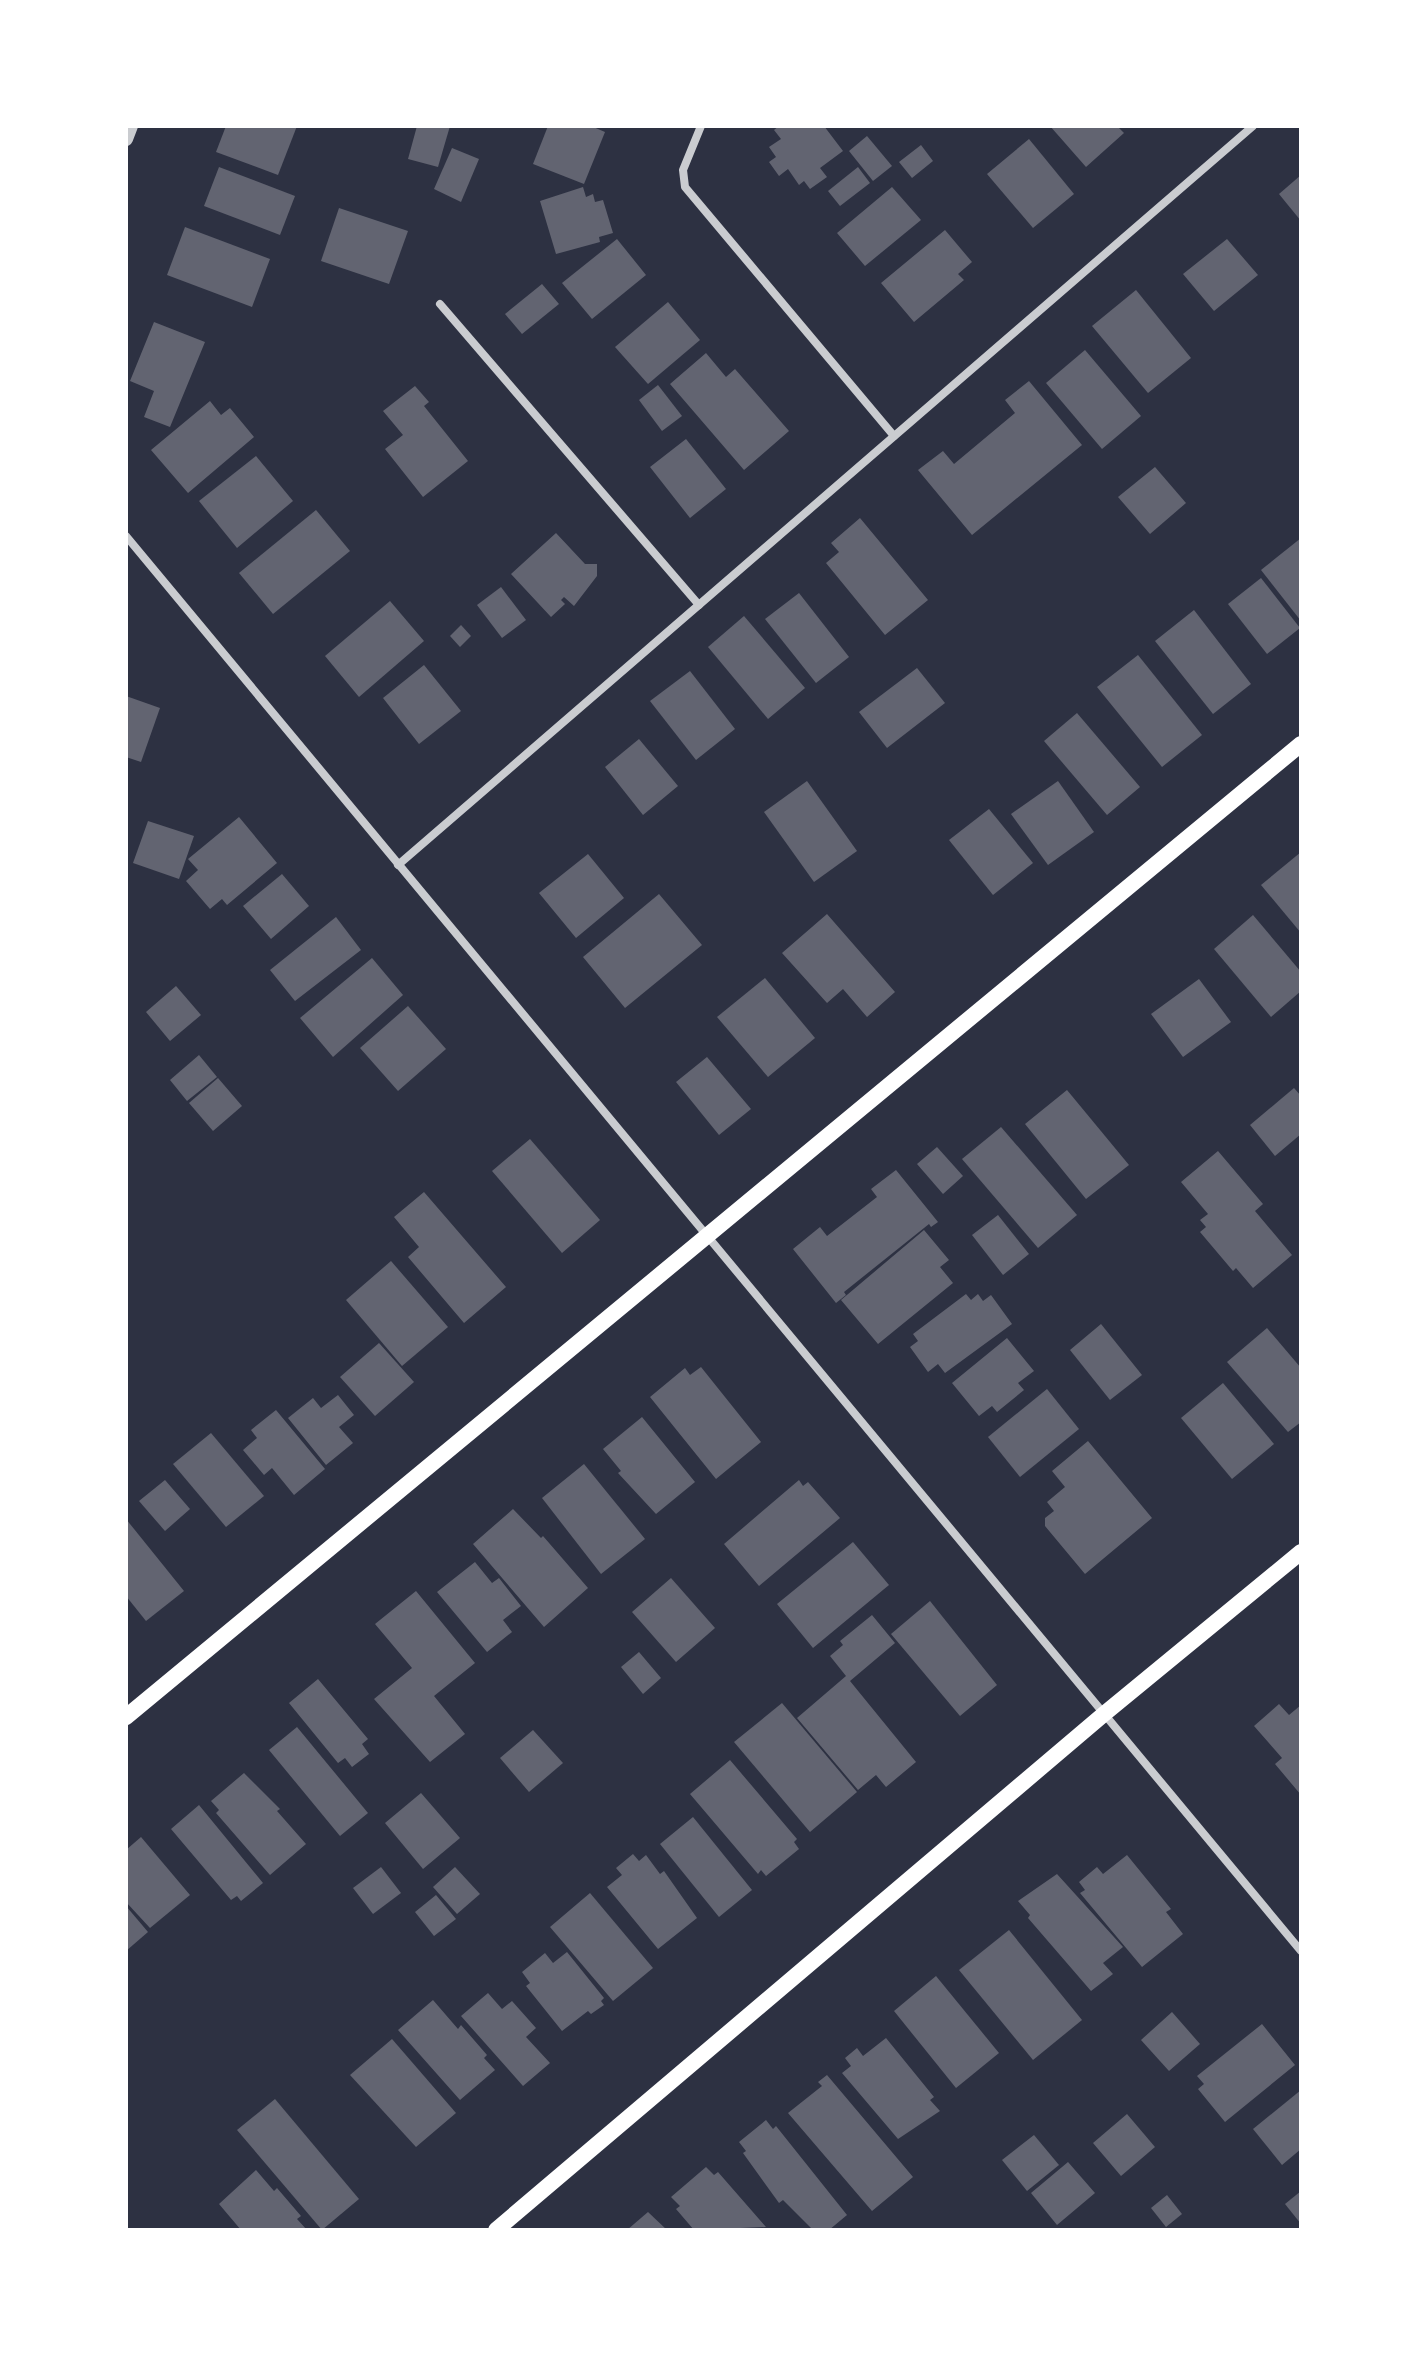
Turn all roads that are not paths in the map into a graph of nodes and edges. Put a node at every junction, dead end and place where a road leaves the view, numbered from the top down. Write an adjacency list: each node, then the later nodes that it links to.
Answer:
1 (131, 126): 4 (street)
2 (701, 126): 6 (street)
3 (1253, 126): 6 (street)
4 (126, 139)
5 (440, 304): 8 (street)
6 (894, 436): 8 (street)
7 (126, 536): 10 (street)
8 (699, 605): 10 (street)
9 (1301, 744): 11 (main road)
10 (398, 865): 11 (street)
11 (706, 1234): 13 (street); 14 (main road)
12 (1301, 1552): 13 (main road)
13 (1104, 1714): 15 (street); 16 (main road)
14 (126, 1717)
15 (1301, 1951)
16 (496, 2230)

